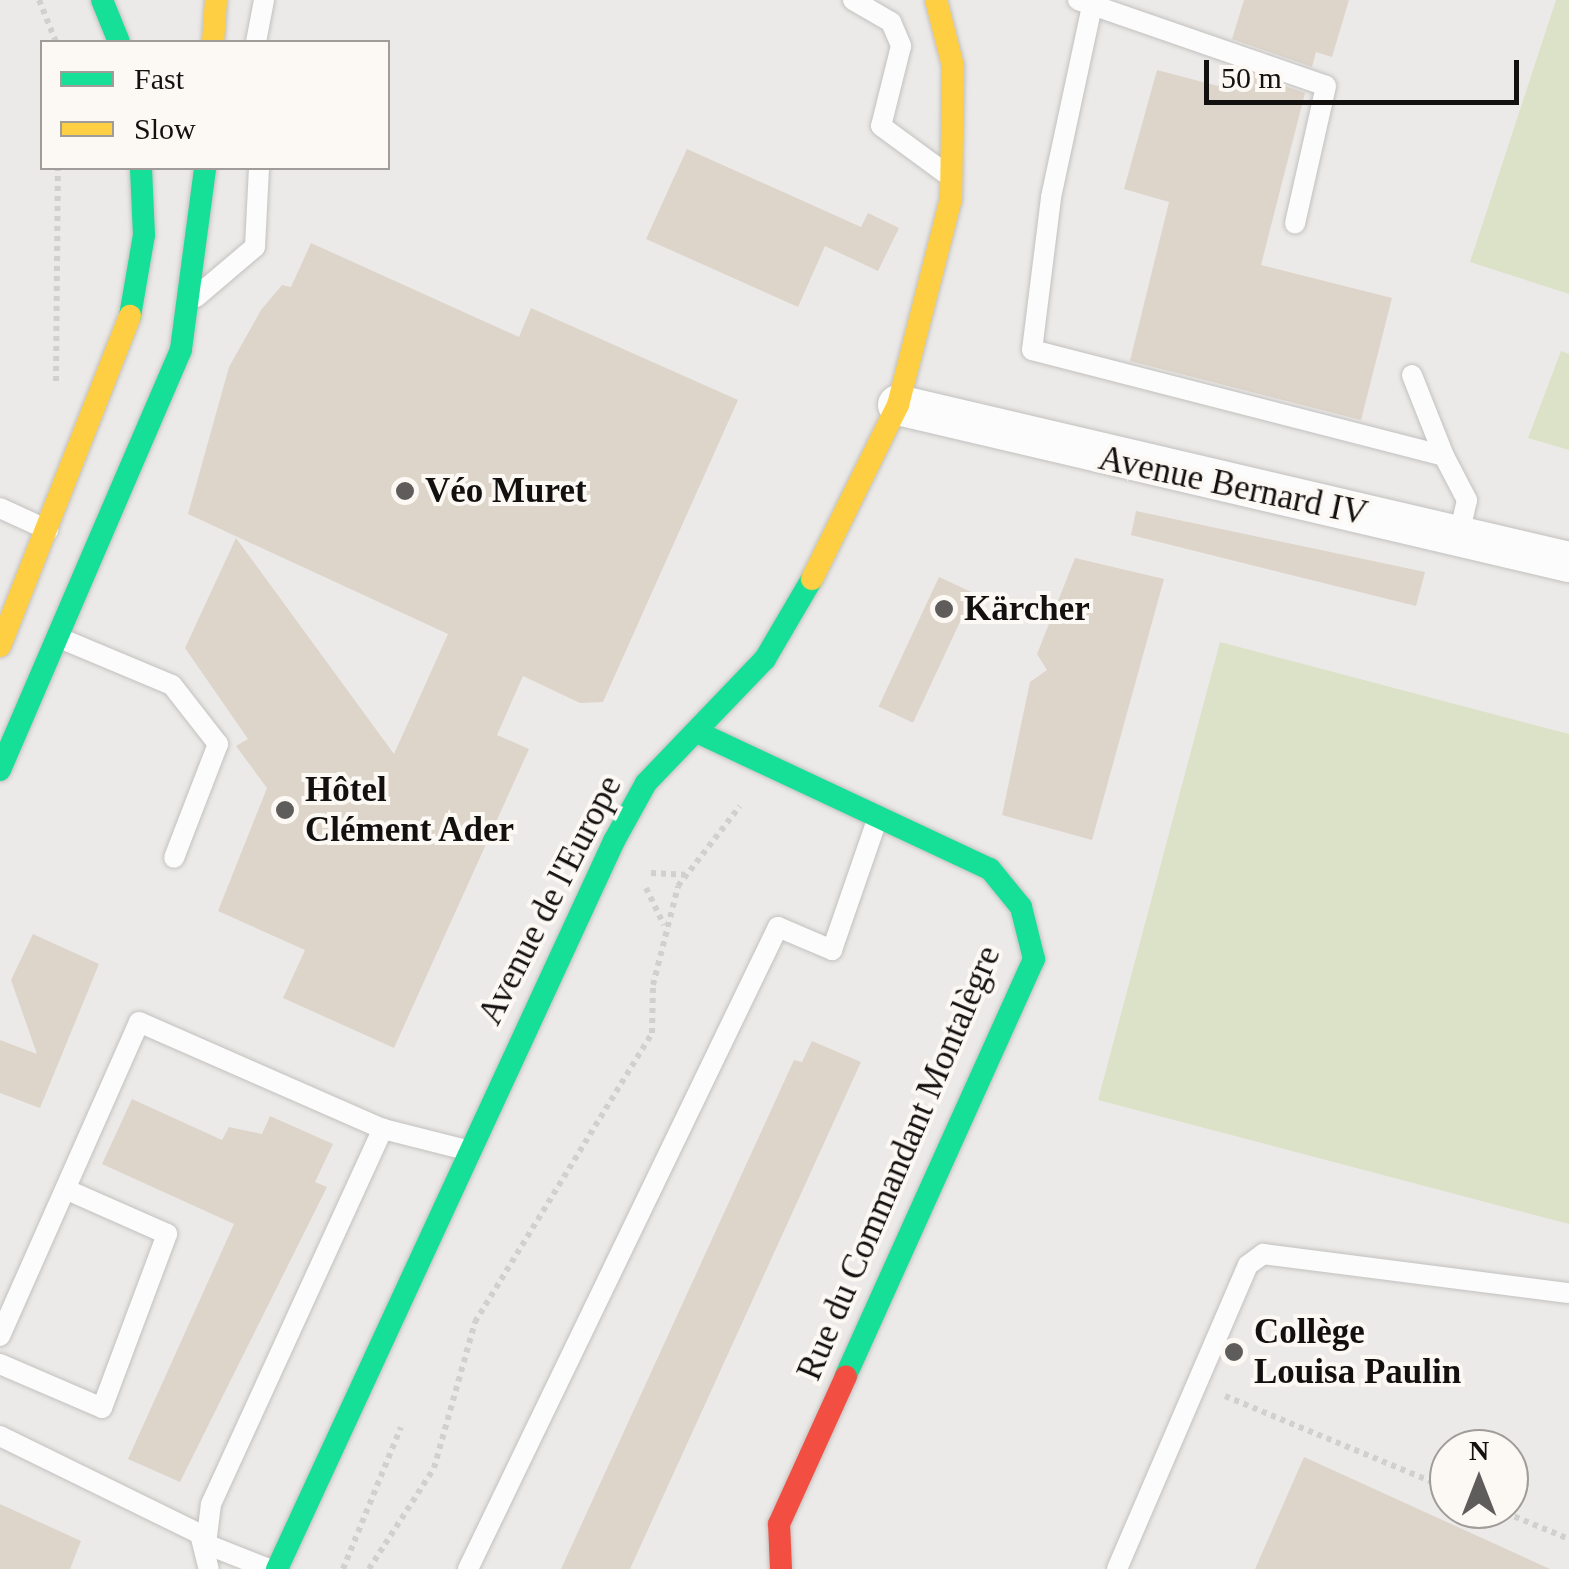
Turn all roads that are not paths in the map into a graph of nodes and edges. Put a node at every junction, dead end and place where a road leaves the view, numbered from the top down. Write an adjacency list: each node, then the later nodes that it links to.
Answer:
1 (102, 0): 7 (street)
2 (216, 0): 8 (street)
3 (264, 0): 9 (lane)
4 (853, 0): 13 (lane)
5 (936, 0): 13 (street, Avenue de l'Europe)
6 (1085, 3): 14 (lane); 18 (lane)
7 (118, 40)
8 (213, 40)
9 (256, 40)
10 (141, 170): 20 (street)
11 (205, 170): 15 (street)
12 (258, 170): 15 (lane)
13 (952, 178): 17 (street, Avenue de l'Europe)
14 (1295, 224)
15 (194, 298): 23 (street)
16 (1412, 374): 18 (lane)
17 (898, 405): 21 (street, Avenue Bernard IV); 25 (street, Avenue de l'Europe)
18 (1444, 456): 21 (lane)
19 (0, 508): 20 (lane)
20 (53, 532): 24 (street)
21 (1459, 536): 22 (street, Avenue Bernard IV)
22 (1569, 562)
23 (62, 639): 26 (street); 28 (lane)
24 (0, 646)
25 (697, 732): 27 (street, Rue du Commandant Montalègre); 30 (street, Avenue de l'Europe)
26 (0, 770)
27 (878, 817): 40 (lane); 41 (street, Rue du Commandant Montalègre)
28 (174, 858)
29 (383, 1129): 30 (lane); 31 (lane); 36 (lane)
30 (466, 1150): 39 (street, Avenue de l'Europe)
31 (65, 1189): 33 (lane); 34 (lane)
32 (1569, 1294): 42 (lane)
33 (0, 1336)
34 (0, 1364)
35 (0, 1436): 36 (lane)
36 (206, 1544): 37 (lane); 38 (lane)
37 (209, 1569)
38 (269, 1569)
39 (277, 1569)
40 (468, 1569)
41 (781, 1569)
42 (1117, 1569)

